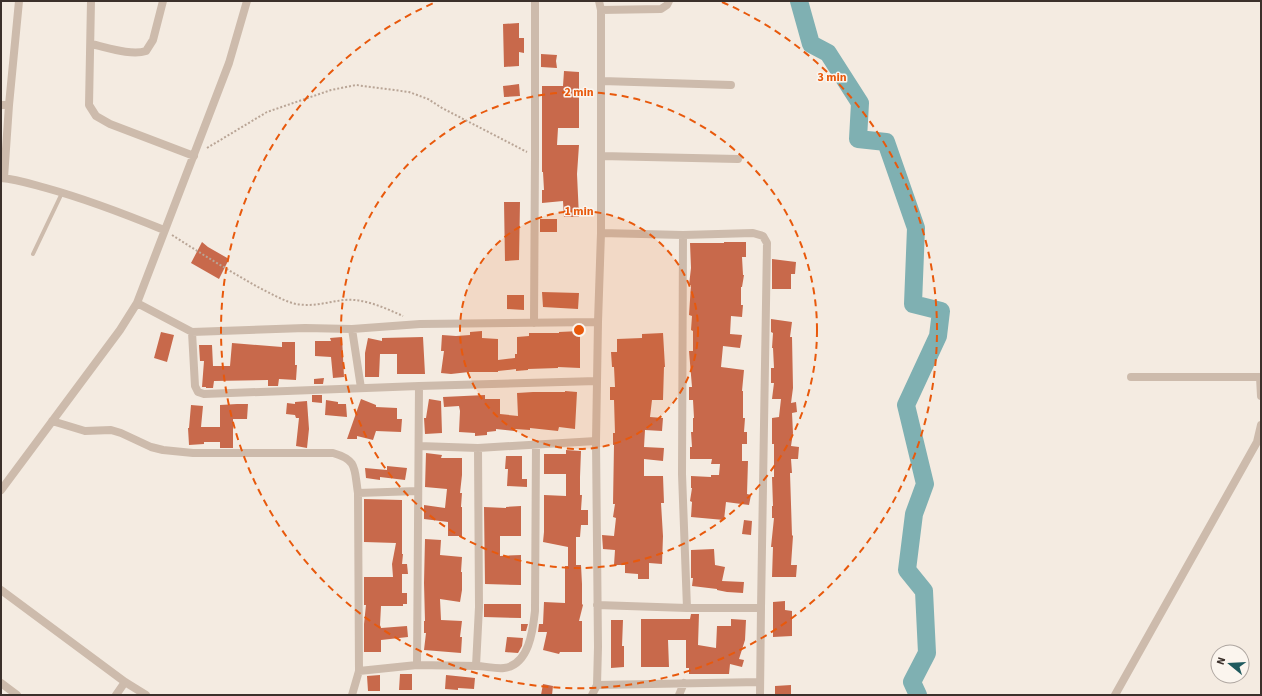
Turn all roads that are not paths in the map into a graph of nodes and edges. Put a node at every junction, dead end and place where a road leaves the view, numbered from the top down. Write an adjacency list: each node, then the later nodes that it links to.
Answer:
1 (19, 1): 12 (street)
2 (91, 1): 9 (street)
3 (163, 1): 9 (street)
4 (247, 1): 13 (street)
5 (535, 1): 24 (street)
6 (599, 1): 8 (street)
7 (669, 1): 8 (street)
8 (601, 10): 10 (street)
9 (91, 44): 13 (street)
10 (602, 81): 11 (street); 14 (street)
11 (731, 85)
12 (5, 105): 16 (street)
13 (194, 156): 18 (street)
14 (601, 156): 15 (street); 19 (street)
15 (738, 159)
16 (2, 178): 17 (street)
17 (63, 192): 18 (street); 21 (lane)
18 (164, 230): 22 (street)
19 (601, 233): 20 (street); 23 (street)
20 (683, 235): 44 (street); 45 (street)
21 (33, 254)
22 (137, 303): 26 (street); 33 (street)
23 (598, 322): 24 (street); 29 (street)
24 (534, 323): 25 (street)
25 (352, 329): 26 (street); 31 (street)
26 (192, 332): 31 (street)
27 (1131, 377): 28 (street)
28 (1261, 377): 32 (street)
29 (597, 381): 30 (street); 35 (street)
30 (419, 386): 31 (street); 37 (street)
31 (361, 388)
32 (1261, 396)
33 (52, 421): 39 (street); 41 (street)
34 (1261, 425): 61 (street)
35 (596, 441): 36 (street); 43 (street)
36 (536, 444): 38 (street); 47 (street)
37 (419, 446): 38 (street); 40 (street)
38 (478, 448): 47 (street)
39 (1, 490)
40 (417, 491): 41 (street); 46 (street)
41 (358, 492): 48 (street)
42 (1, 590): 49 (street)
43 (597, 605): 44 (street); 53 (street)
44 (687, 608): 45 (street)
45 (761, 608): 50 (street)
46 (417, 665): 47 (street); 48 (street)
47 (476, 666)
48 (359, 671): 57 (street)
49 (125, 682): 55 (street); 56 (street)
50 (760, 682): 52 (street); 60 (street)
51 (1, 683): 54 (street)
52 (684, 683): 53 (street); 59 (street)
53 (597, 685): 58 (street)
54 (17, 695)
55 (116, 695)
56 (146, 695)
57 (352, 695)
58 (592, 695)
59 (679, 695)
60 (760, 695)
61 (1115, 695)

